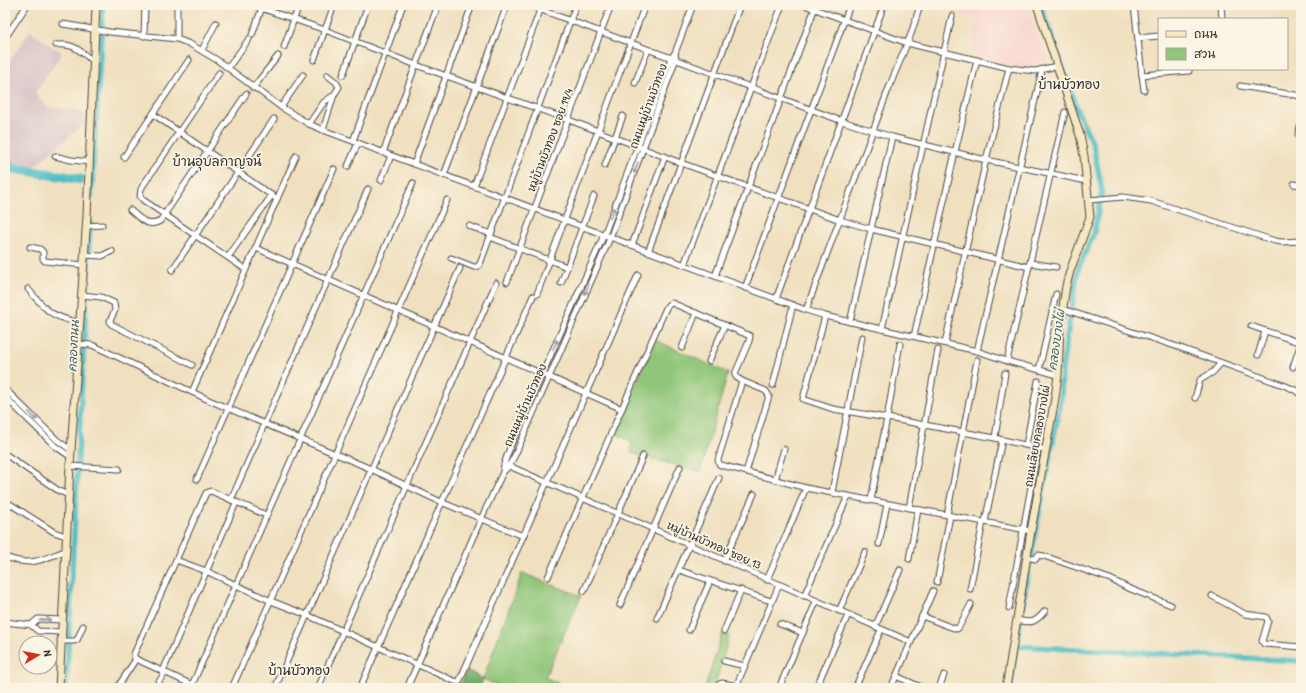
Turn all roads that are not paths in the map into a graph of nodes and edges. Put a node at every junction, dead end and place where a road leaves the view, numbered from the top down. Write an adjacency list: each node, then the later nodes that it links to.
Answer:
1 (27, 5): 43 (street)
2 (96, 5): 37 (street)
3 (145, 5): 41 (street)
4 (177, 5): 45 (street)
5 (252, 5): 26 (street)
6 (299, 5): 32 (street)
7 (334, 5): 38 (street)
8 (368, 5): 46 (street)
9 (403, 5): 54 (street)
10 (438, 5): 61 (street)
11 (472, 5): 72 (street)
12 (507, 5): 75 (street)
13 (528, 5): 28 (street)
14 (576, 5): 33 (street)
15 (611, 5): 39 (street, หมู่บ้านบัวทอง ซอย 19/4)
16 (646, 5): 47 (street)
17 (693, 5): 56 (street, ถนนหมู่บ้านบัวทอง)
18 (740, 5): 67 (street)
19 (782, 5): 77 (street)
20 (804, 5): 27 (street)
21 (850, 5): 34 (street)
22 (884, 5): 40 (street)
23 (1037, 5): 62 (street, ถนนเลียบคลองบางไผ่)
24 (1134, 5): 44 (street)
25 (1220, 5): 31 (street)
26 (262, 7): 32 (street); 63 (street)
27 (815, 7): 34 (street); 84 (street)
28 (541, 8): 33 (street); 83 (street)
29 (919, 9): 48 (street)
30 (952, 16): 53 (street)
31 (1222, 18)
32 (294, 19): 38 (street); 50 (street)
33 (571, 20): 39 (street); 86 (street)
34 (845, 20): 40 (street); 87 (street)
35 (216, 23): 51 (street)
36 (63, 24): 37 (street)
37 (97, 30): 41 (street); 60 (street)
38 (325, 30): 46 (street); 58 (street)
39 (601, 31): 47 (street); 92 (street, หมู่บ้านบัวทอง ซอย 19/4)
40 (875, 32): 48 (street); 93 (street)
41 (144, 36): 45 (street)
42 (1158, 36): 44 (street)
43 (5, 38)
44 (1138, 38): 73 (street)
45 (177, 39): 51 (street)
46 (355, 41): 54 (street); 69 (street)
47 (631, 43): 52 (street); 97 (street)
48 (907, 43): 53 (street); 98 (street)
49 (56, 45): 60 (street)
50 (284, 47)
51 (202, 50): 63 (street)
52 (648, 50): 56 (street); 74 (street)
53 (945, 52): 59 (street); 104 (street)
54 (385, 53): 61 (street); 103 (street)
55 (278, 56): 78 (street)
56 (673, 59): 67 (street); 105 (street, ถนนหมู่บ้านบัวทอง)
57 (189, 60): 89 (street)
58 (314, 60)
59 (977, 60): 64 (street); 107 (street)
60 (93, 61): 115 (street)
61 (416, 65): 72 (street); 108 (street)
62 (1057, 66): 65 (street); 127 (street, ถนนเลียบคลองบางไผ่)
63 (228, 68): 78 (street)
64 (1009, 68): 65 (street); 114 (street)
65 (1042, 70): 120 (street)
66 (1189, 71): 73 (street)
67 (714, 73): 77 (street); 116 (street)
68 (219, 74): 99 (street)
69 (343, 74)
70 (303, 75): 85 (street)
71 (327, 75): 81 (street)
72 (446, 75): 75 (street); 117 (street)
73 (1142, 75): 79 (street)
74 (635, 83)
75 (477, 86): 83 (street); 124 (street)
76 (1240, 86): 82 (street)
77 (751, 87): 84 (street); 125 (street)
78 (253, 88): 85 (street)
79 (1144, 90)
80 (246, 94): 106 (street)
81 (334, 94): 94 (street); 96 (street)
82 (1301, 96)
83 (507, 98): 86 (street); 131 (street)
84 (781, 98): 87 (street); 132 (street)
85 (281, 107): 94 (street)
86 (538, 109): 92 (street); 136 (street)
87 (811, 109): 93 (street); 138 (street)
88 (1065, 112): 123 (street)
89 (153, 114): 99 (street); 110 (street)
90 (623, 116): 100 (street)
91 (274, 119): 122 (street)
92 (569, 120): 97 (street); 141 (street, หมู่บ้านบัวทอง ซอย 19/4)
93 (842, 121): 98 (street); 142 (street)
94 (309, 124): 96 (street)
95 (1300, 126): 102 (street)
96 (323, 130): 103 (street)
97 (598, 131): 100 (street); 146 (street)
98 (873, 131): 101 (street); 145 (street)
99 (180, 132): 106 (street); 144 (street)
100 (615, 137): 105 (street); 118 (street)
101 (892, 137): 104 (street); 151 (street)
102 (1301, 139)
103 (356, 142): 108 (street); 119 (street)
104 (924, 144): 107 (street); 155 (street)
105 (640, 147): 113 (street); 153 (street, ถนนหมู่บ้านบัวทอง, one-way to 105); 156 (street, ถนนหมู่บ้านบัวทอง, one-way to 156)
106 (206, 151): 122 (street); 144 (street)
107 (955, 152): 114 (street); 158 (street)
108 (383, 153): 112 (street)
109 (55, 156): 115 (street)
110 (124, 156)
111 (296, 156): 137 (street)
112 (391, 156): 117 (street); 126 (street)
113 (665, 156): 116 (street); 159 (street)
114 (986, 160): 120 (street); 164 (street)
115 (90, 162): 147 (street)
116 (681, 163): 125 (street); 165 (street)
117 (414, 164): 124 (street)
118 (605, 165)
119 (348, 166)
120 (1019, 168): 123 (street); 170 (street)
121 (334, 169): 171 (street)
122 (239, 172): 134 (street); 152 (street)
123 (1050, 173): 127 (street); 174 (street)
124 (444, 175): 131 (street)
125 (718, 176): 132 (street); 173 (street)
126 (381, 180)
127 (1086, 181): 140 (street, ถนนเลียบคลองบางไผ่)
128 (413, 183): 190 (street)
129 (1294, 184): 130 (street)
130 (1301, 185)
131 (474, 186): 136 (street)
132 (748, 187): 138 (street); 181 (street)
133 (368, 189): 182 (street)
134 (272, 195): 137 (street); 167 (street)
135 (594, 196): 150 (street)
136 (504, 198): 141 (street); 154 (street)
137 (277, 199): 161 (street)
138 (778, 199): 142 (street); 187 (street)
139 (447, 200): 195 (street)
140 (1088, 200): 157 (street); 194 (street, ถนนเลียบคลองบางไผ่)
141 (535, 209): 146 (street); 162 (street, หมู่บ้านบัวทอง ซอย 19/4)
142 (809, 209): 145 (street); 191 (street)
143 (130, 210): 144 (street)
144 (164, 214): 152 (street)
145 (840, 220): 151 (street); 193 (street)
146 (565, 221): 150 (street); 169 (street)
147 (88, 226): 148 (street); 166 (street)
148 (100, 226)
149 (469, 226): 154 (street)
150 (582, 227): 153 (street); 175 (street)
151 (871, 230): 155 (street); 199 (street)
152 (196, 235): 167 (street); 178 (street)
153 (604, 235): 156 (street); 225 (street, ถนนหมู่บ้านบัวทอง, one-way to 153)
154 (490, 236): 162 (street); 168 (street)
155 (903, 237): 158 (street); 203 (street)
156 (610, 238): 159 (street); 227 (street, ถนนหมู่บ้านบัวทอง, one-way to 227)
157 (1301, 241)
158 (934, 244): 164 (street); 205 (street)
159 (632, 246): 165 (street)
160 (30, 247): 172 (street)
161 (256, 248): 171 (street); 179 (street)
162 (520, 249): 169 (street); 183 (street, หมู่บ้านบัวทอง ซอย 19/4)
163 (112, 251): 166 (street)
164 (966, 251): 170 (street); 211 (street)
165 (648, 252): 173 (street)
166 (86, 255): 172 (street)
167 (228, 257): 179 (street)
168 (451, 258)
169 (550, 260): 175 (street); 216 (street)
170 (997, 260): 174 (street); 214 (street)
171 (292, 264): 182 (street); 238 (street)
172 (84, 265): 189 (street)
173 (684, 265): 181 (street)
174 (1030, 265): 176 (street); 219 (street)
175 (567, 267): 185 (street)
176 (1056, 267)
177 (460, 268): 202 (street)
178 (172, 270)
179 (245, 270): 232 (street)
180 (638, 275): 233 (street)
181 (716, 276): 187 (street)
182 (328, 280): 190 (street); 242 (street)
183 (507, 282)
184 (496, 283): 207 (street)
185 (561, 283)
186 (28, 288): 198 (street)
187 (745, 288): 191 (street)
188 (1056, 294): 223 (street)
189 (83, 295): 198 (street); 221 (street)
190 (363, 295): 195 (street); 245 (street)
191 (776, 299): 192 (street)
192 (792, 305): 193 (street); 230 (street)
193 (806, 310): 197 (street)
194 (1065, 310): 220 (street); 226 (street, ถนนเลียบคลองบางไผ่)
195 (398, 311): 202 (street); 253 (street)
196 (696, 313): 200 (street); 212 (street); 239 (street)
197 (825, 316): 199 (street); 240 (street)
198 (80, 322): 209 (street)
199 (850, 322): 203 (street)
200 (724, 325): 218 (street); 228 (street)
201 (1251, 326): 204 (street)
202 (434, 327): 207 (street); 259 (street)
203 (882, 329): 205 (street)
204 (1265, 331): 208 (street); 215 (street)
205 (914, 336): 211 (street)
206 (862, 337): 240 (street)
207 (470, 343): 216 (street); 265 (street)
208 (1301, 343): 222 (street)
209 (80, 344): 232 (street); 252 (street)
210 (900, 344): 241 (street)
211 (946, 344): 214 (street)
212 (682, 348)
213 (938, 350): 243 (street)
214 (977, 351): 219 (street)
215 (1258, 355)
216 (506, 359): 225 (street); 275 (street)
217 (977, 360): 244 (street)
218 (709, 361)
219 (1007, 361): 223 (street)
220 (1221, 363): 234 (street); 236 (street)
221 (192, 365)
222 (1293, 367)
223 (1040, 370): 226 (street)
224 (1005, 373): 246 (street)
225 (542, 374): 227 (street); 255 (street, ถนนหมู่บ้านบัวทอง)
226 (1058, 375): 250 (street, ถนนเลียบคลองบางไผ่)
227 (549, 377): 233 (street); 255 (street, ถนนหมู่บ้านบัวทอง)
228 (742, 381): 260 (street); 260 (street)
229 (1038, 381): 248 (street)
230 (773, 385)
231 (5, 389): 237 (street)
232 (192, 392): 238 (street)
233 (586, 393): 239 (street); 264 (street)
234 (1301, 395)
235 (5, 397): 237 (street)
236 (1195, 398)
237 (13, 400): 252 (street)
238 (229, 408): 242 (street); 262 (street)
239 (622, 409): 271 (street)
240 (847, 412): 241 (street); 267 (street)
241 (887, 418): 243 (street); 273 (street)
242 (264, 423): 245 (street); 272 (street)
243 (925, 425): 244 (street); 278 (street)
244 (963, 433): 246 (street); 282 (street)
245 (300, 438): 253 (street); 281 (street)
246 (995, 438): 247 (street)
247 (1002, 440): 248 (street); 284 (street)
248 (1026, 445): 250 (street)
249 (784, 449): 263 (street)
250 (1042, 449): 286 (street, ถนนเลียบคลองบางไผ่)
251 (5, 454): 269 (street)
252 (71, 454): 256 (street)
253 (335, 455): 259 (street); 313 (street)
254 (643, 456): 280 (street)
255 (506, 465): 264 (street, หมู่บ้านบัวทอง ซอย 13); 283 (street, ถนนหมู่บ้านบัวทอง)
256 (73, 466): 258 (street); 269 (street)
257 (680, 467): 285 (street)
258 (119, 469)
259 (371, 469): 265 (street); 323 (street)
260 (746, 472): 263 (street)
261 (719, 478): 290 (street)
262 (197, 479)
263 (774, 480): 266 (street)
264 (546, 483): 271 (street, หมู่บ้านบัวทอง ซอย 13); 288 (street)
265 (406, 486): 275 (street); 335 (street)
266 (806, 488): 267 (street); 302 (street)
267 (832, 492): 270 (street)
268 (754, 494): 297 (street)
269 (69, 495): 287 (street)
270 (848, 496): 273 (street); 311 (street)
271 (582, 498): 280 (street, หมู่บ้านบัวทอง ซอย 13); 301 (street)
272 (231, 500): 276 (street); 296 (street)
273 (871, 500): 277 (street)
274 (7, 502): 287 (street)
275 (442, 502): 283 (street); 342 (street)
276 (236, 503): 281 (street); 300 (street)
277 (887, 504): 278 (street); 289 (street)
278 (909, 508): 279 (street)
279 (918, 510): 282 (street); 295 (street)
280 (618, 514): 285 (street, หมู่บ้านบัวทอง ซอย 13); 309 (street)
281 (266, 515): 305 (street)
282 (949, 516): 284 (street); 304 (street)
283 (481, 519): 288 (street); 345 (street, ถนนหมู่บ้านบัวทอง)
284 (984, 522): 286 (street); 307 (street)
285 (653, 529): 290 (street, หมู่บ้านบัวทอง ซอย 13); 317 (street)
286 (1028, 530): 294 (street, ถนนเลียบคลองบางไผ่); 319 (street)
287 (66, 536): 291 (street)
288 (523, 536): 345 (street)
289 (879, 544)
290 (689, 545): 297 (street, หมู่บ้านบัวทอง ซอย 13); 298 (street)
291 (66, 551): 293 (street); 326 (street)
292 (865, 552): 320 (street)
293 (5, 557)
294 (1031, 558): 318 (street); 327 (street, ถนนเลียบคลองบางไผ่)
295 (909, 559)
296 (176, 560): 300 (street); 343 (street)
297 (724, 561): 302 (street, หมู่บ้านบัวทอง ซอย 13)
298 (678, 570): 303 (street); 325 (street)
299 (900, 570): 332 (street)
300 (206, 572): 305 (street); 347 (street)
301 (548, 577)
302 (767, 580): 306 (street, หมู่บ้านบัวทอง ซอย 13)
303 (710, 581): 308 (street); 333 (street)
304 (937, 582)
305 (236, 585): 313 (street); 351 (street)
306 (779, 585): 311 (street, หมู่บ้านบัวทอง ซอย 13); 314 (street)
307 (970, 589)
308 (741, 590): 314 (street); 336 (street)
309 (584, 591)
310 (933, 591): 324 (street)
311 (804, 596): 315 (street, หมู่บ้านบัวทอง ซอย 13)
312 (1212, 596): 341 (street)
313 (271, 601): 323 (street); 355 (street)
314 (771, 601): 346 (street)
315 (816, 602): 320 (street, หมู่บ้านบัวทอง ซอย 13); 338 (street)
316 (970, 604): 324 (street)
317 (620, 605)
318 (1171, 605)
319 (1009, 608)
320 (839, 611): 322 (street, หมู่บ้านบัวทอง ซอย 13)
321 (1045, 611): 327 (street)
322 (848, 615): 332 (street, หมู่บ้านบัวทอง ซอย 13); 363 (street)
323 (307, 616): 335 (street); 356 (street)
324 (922, 616): 340 (street)
325 (657, 618)
326 (62, 620): 330 (street, one-way to 326); 337 (street)
327 (1018, 620): 368 (street, ถนนเลียบคลองบางไผ่)
328 (5, 622): 330 (street)
329 (780, 624): 338 (street)
330 (31, 625): 337 (street)
331 (83, 626): 339 (street)
332 (875, 627): 334 (street, หมู่บ้านบัวทอง ซอย 13)
333 (689, 630)
334 (880, 630): 340 (street, หมู่บ้านบัวทอง ซอย 13); 364 (street)
335 (343, 631): 342 (street); 357 (street)
336 (724, 631)
337 (61, 632): 339 (street)
338 (803, 633): 362 (street)
339 (63, 641): 352 (street)
340 (911, 642): 349 (street)
341 (1301, 647)
342 (378, 648): 345 (street); 358 (street)
343 (136, 659): 347 (street); 353 (street)
344 (724, 661): 346 (street)
345 (416, 665): 359 (street, ถนนหมู่บ้านบัวทอง)
346 (744, 666): 350 (street)
347 (164, 671): 351 (street); 354 (street)
348 (944, 675): 367 (street)
349 (896, 676): 365 (street); 366 (street)
350 (738, 682)
351 (195, 687)
352 (59, 688)
353 (117, 688)
354 (155, 688)
355 (232, 688)
356 (275, 688)
357 (318, 688)
358 (360, 688)
359 (407, 688)
360 (717, 688): 361 (street)
361 (745, 688)
362 (779, 688)
363 (816, 688)
364 (855, 688)
365 (891, 688)
366 (923, 688)
367 (939, 688)
368 (1006, 688)

